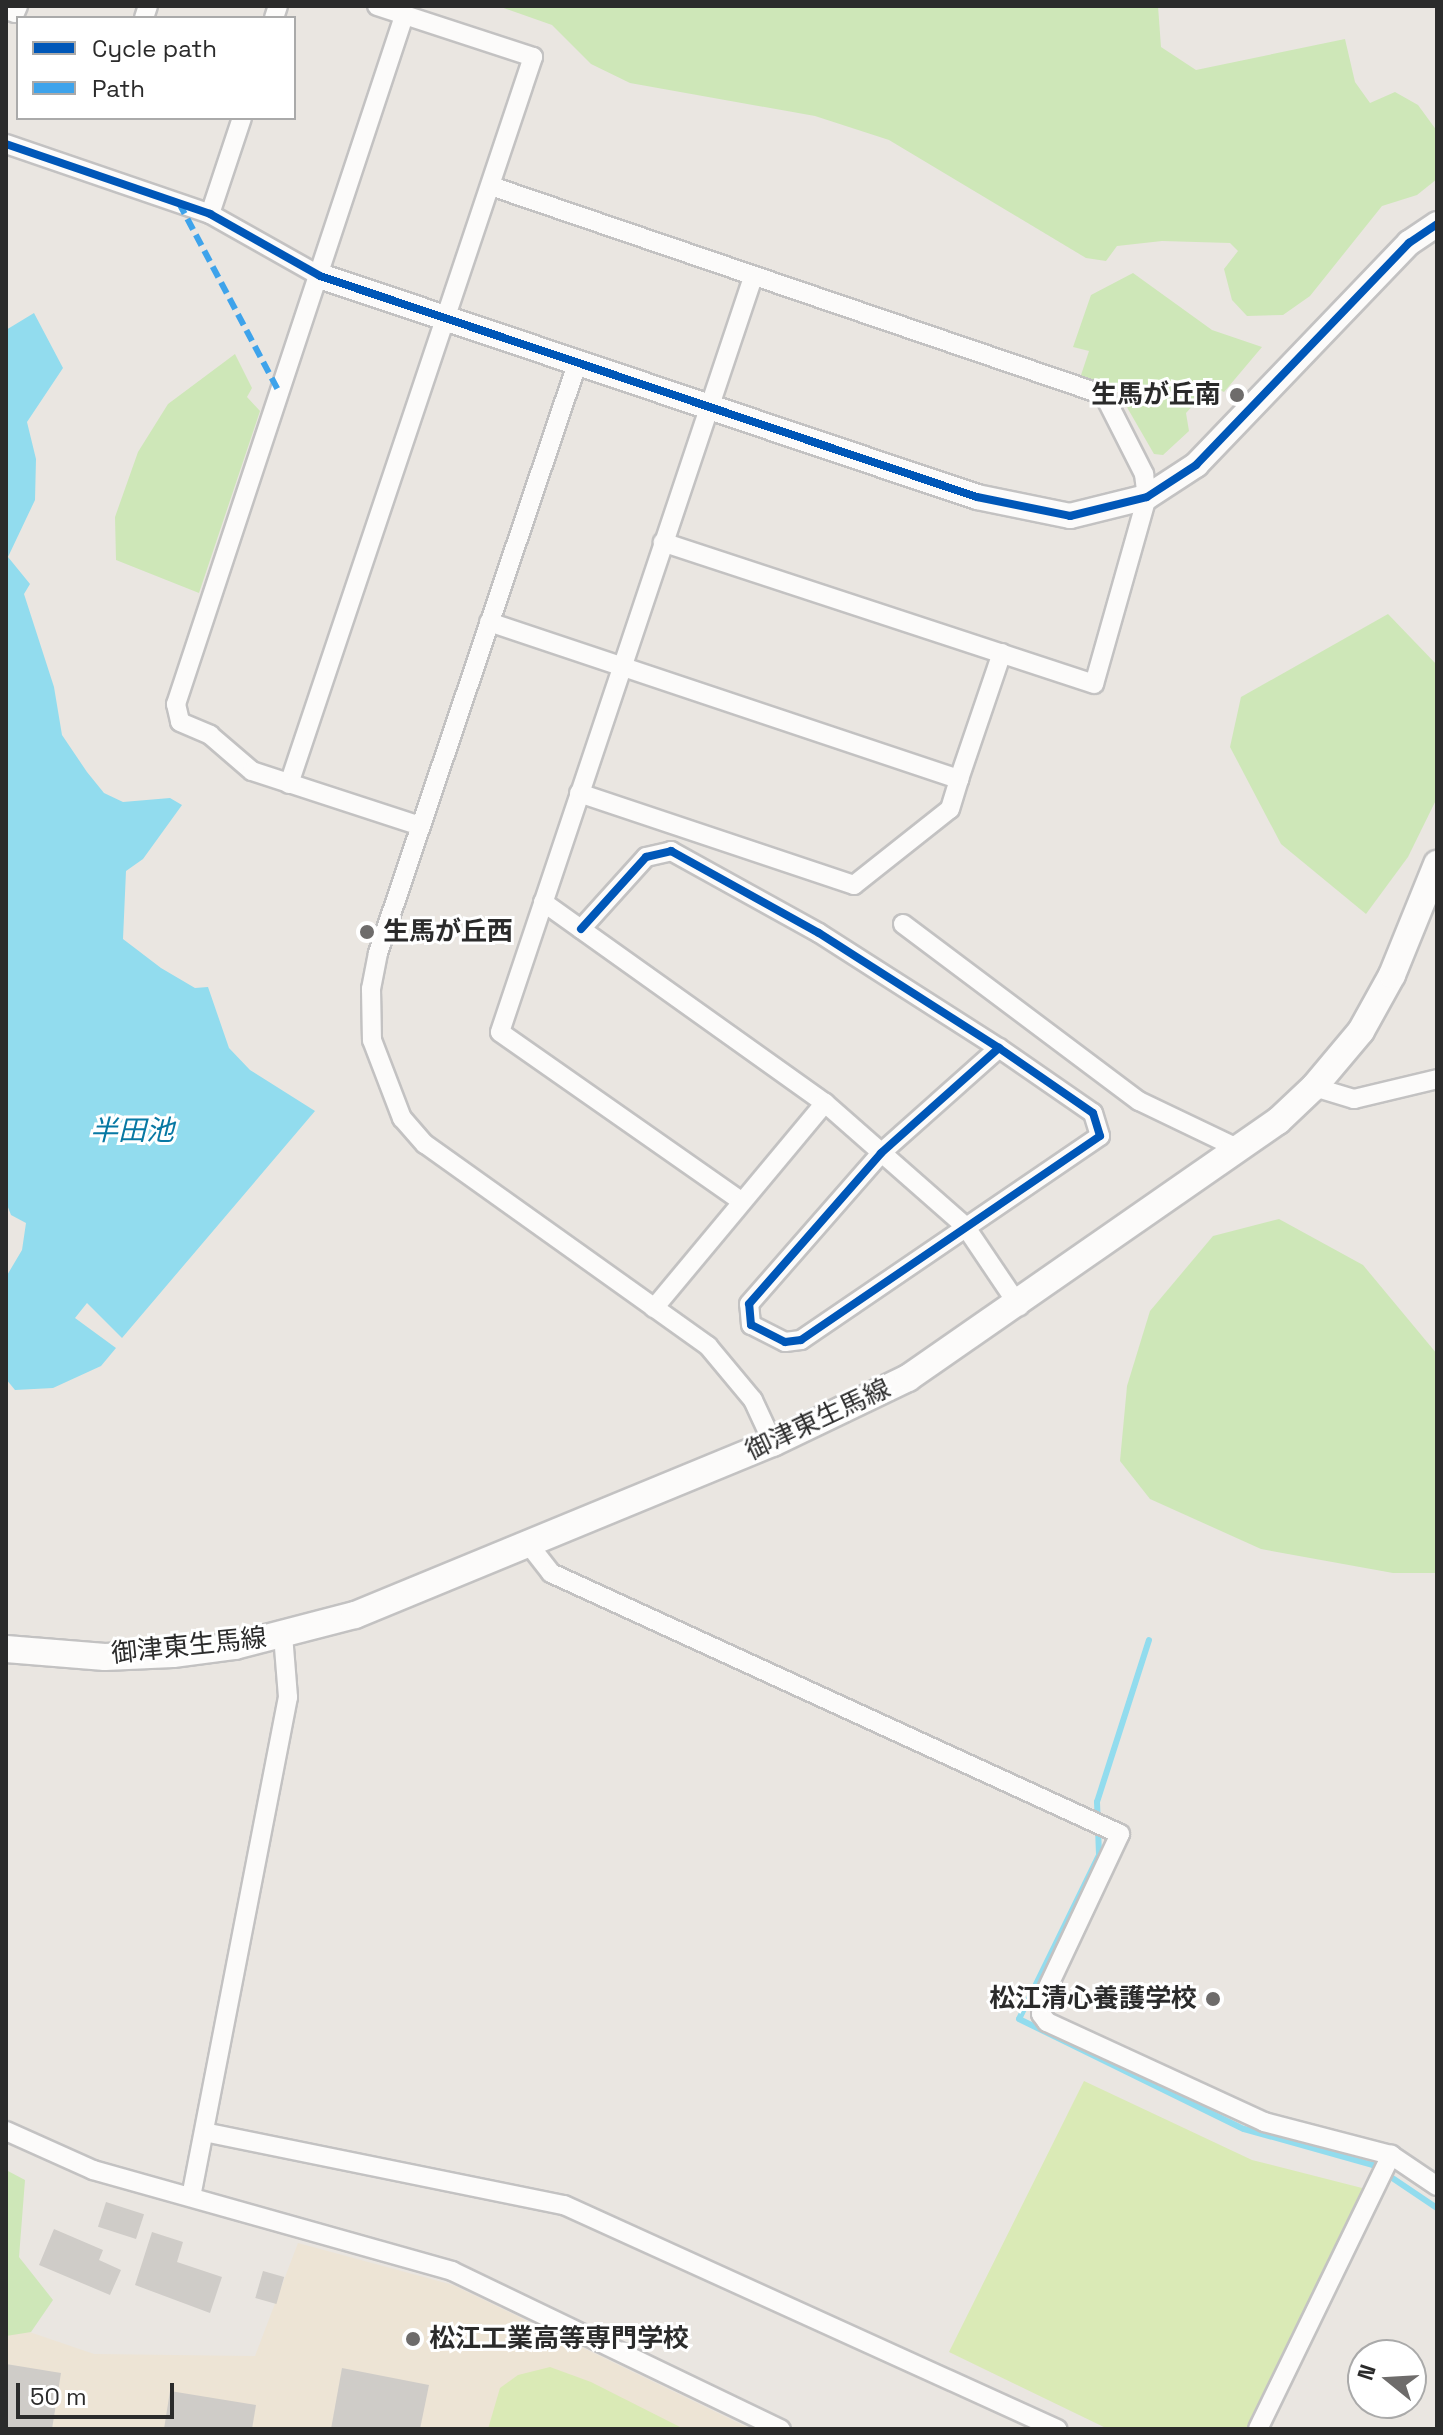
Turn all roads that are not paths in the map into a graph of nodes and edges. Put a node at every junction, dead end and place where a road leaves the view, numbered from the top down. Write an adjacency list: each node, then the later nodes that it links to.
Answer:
1 (377, 6): 2 (street)
2 (404, 16): 5 (street); 8 (street)
3 (241, 120): 6 (street)
4 (6, 144): 6 (street)
5 (491, 186): 9 (street); 10 (street)
6 (210, 214): 8 (street)
7 (1437, 224): 13 (street)
8 (320, 276): 10 (street); 19 (street)
9 (753, 277): 12 (street); 13 (street)
10 (445, 319): 11 (street); 19 (street)
11 (577, 364): 12 (street); 15 (street)
12 (708, 409): 13 (street); 14 (street)
13 (1147, 497): 16 (street)
14 (663, 542): 16 (street); 17 (street)
15 (489, 622): 17 (street); 21 (street)
16 (1002, 653): 18 (street)
17 (621, 666): 18 (street); 20 (street)
18 (959, 779): 20 (street)
19 (289, 784): 21 (street)
20 (579, 793): 23 (street)
21 (420, 826): 35 (street)
22 (1437, 864): 28 (main road, 御津東生馬線)
23 (543, 902): 25 (street); 32 (street)
24 (903, 924): 30 (street)
25 (581, 929): 26 (street); 29 (street)
26 (999, 1048): 31 (street); 33 (street)
27 (1437, 1079): 28 (street)
28 (1314, 1087): 30 (main road, 御津東生馬線)
29 (825, 1103): 31 (street); 32 (street)
30 (1237, 1148): 34 (main road, 御津東生馬線)
31 (881, 1153): 33 (street); 33 (street)
32 (741, 1201): 35 (street)
33 (965, 1226): 34 (street)
34 (1019, 1306): 36 (main road, 御津東生馬線)
35 (654, 1308): 36 (street)
36 (773, 1443): 37 (main road, 御津東生馬線)
37 (530, 1546): 38 (main road, 御津東生馬線); 42 (street)
38 (283, 1635): 39 (main road, 御津東生馬線); 41 (street)
39 (6, 1649)
40 (6, 2131): 44 (street)
41 (204, 2132): 44 (street); 46 (street)
42 (1386, 2165): 43 (street); 47 (street)
43 (1437, 2186)
44 (191, 2197): 45 (street)
45 (781, 2429)
46 (1057, 2429)
47 (1258, 2429)

